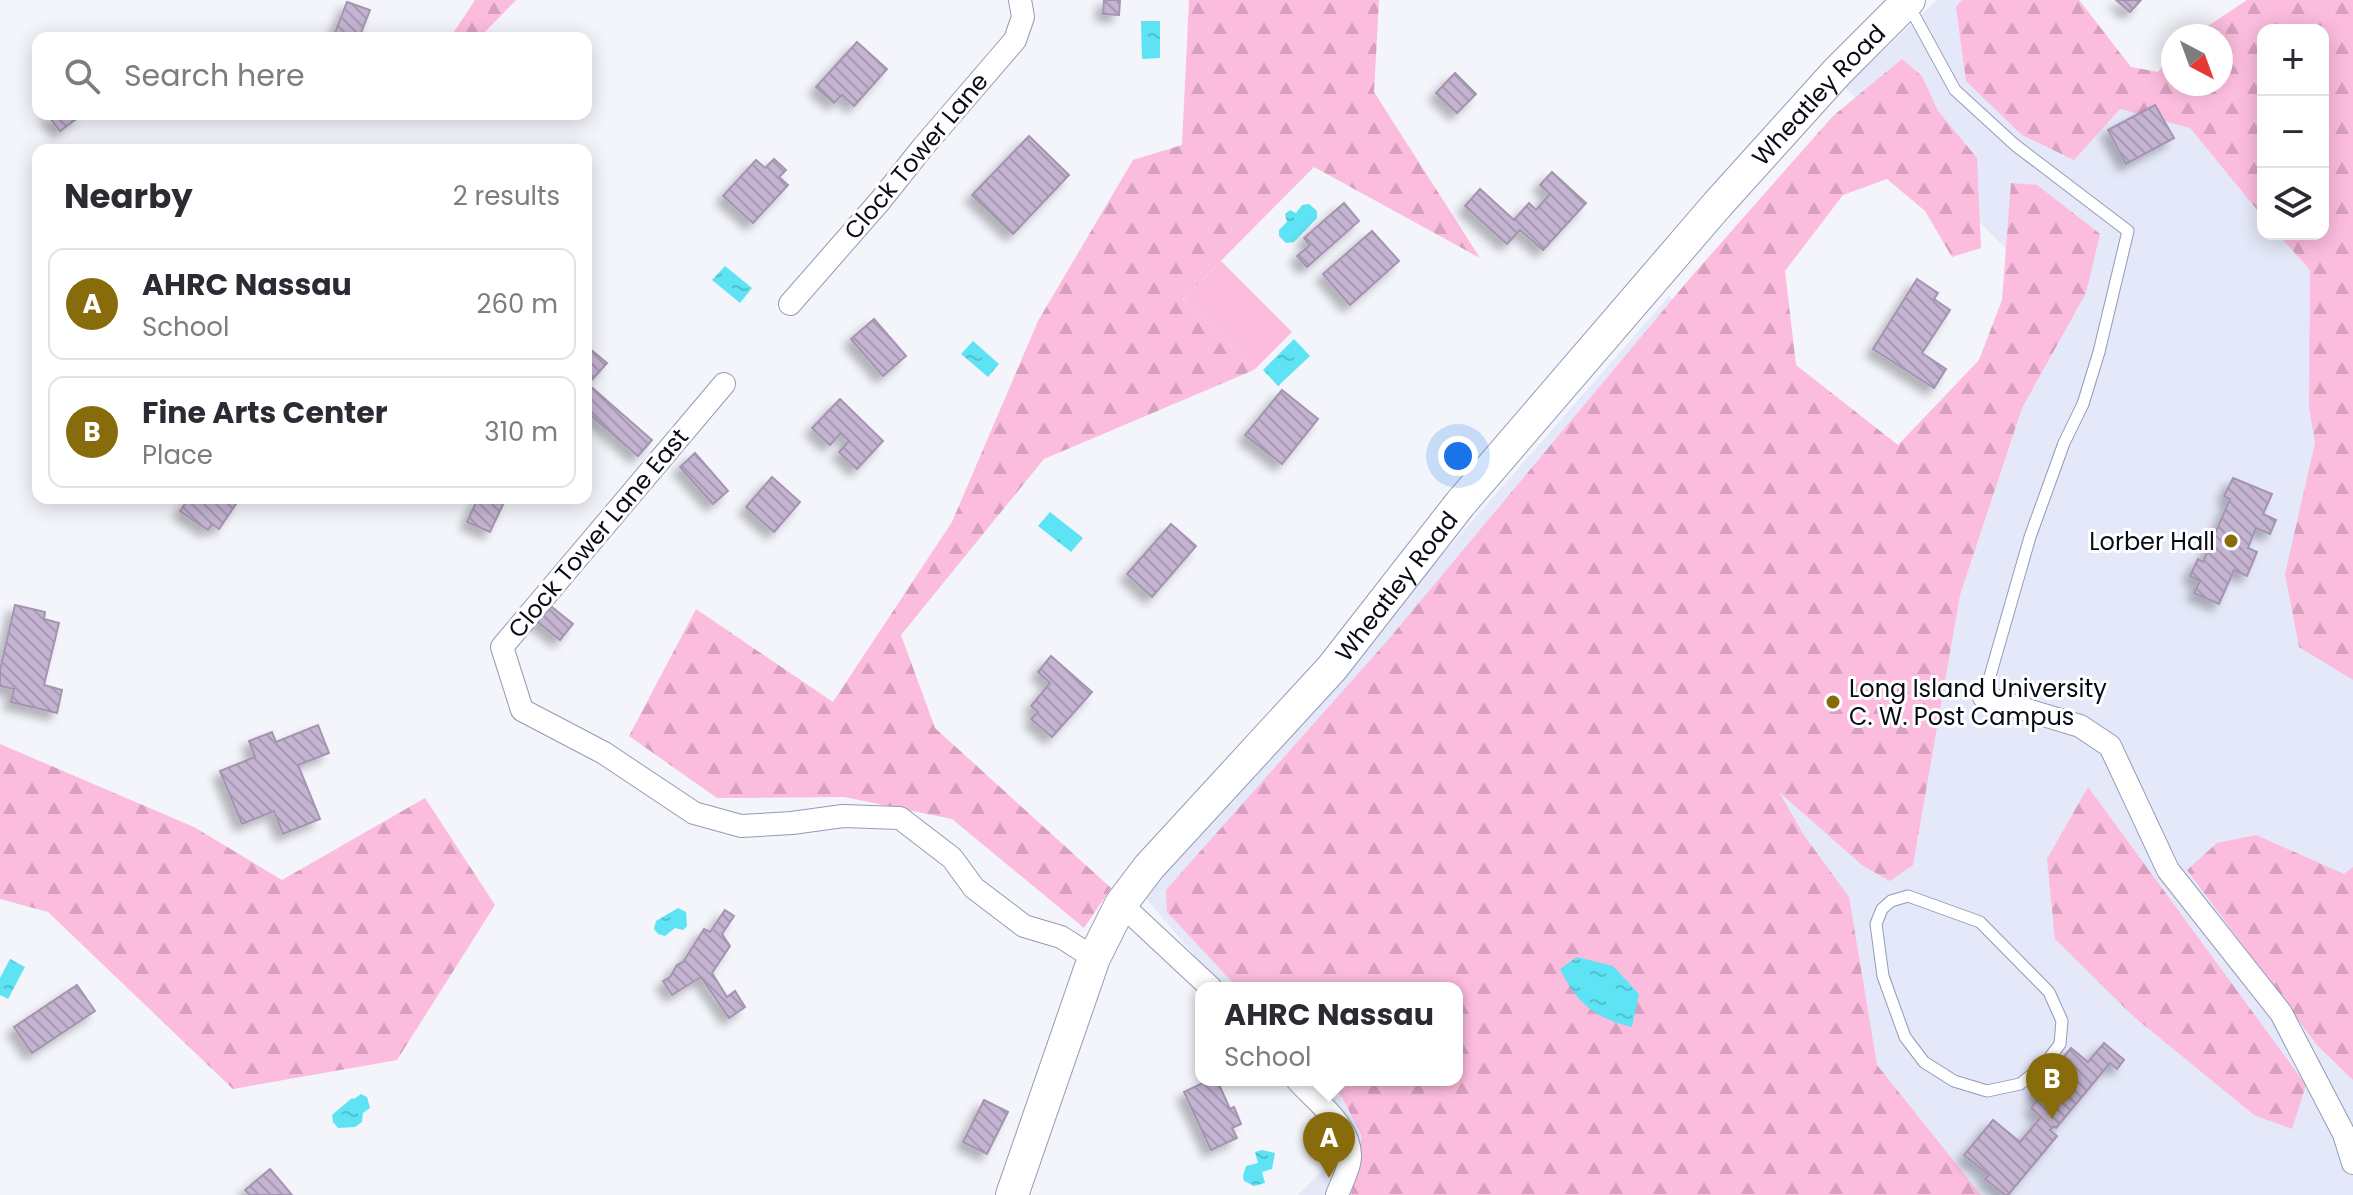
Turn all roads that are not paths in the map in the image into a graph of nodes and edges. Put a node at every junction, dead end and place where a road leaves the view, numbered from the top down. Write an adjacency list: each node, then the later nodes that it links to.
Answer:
1 (1020, 0): 3 (street, Clock Tower Lane)
2 (1908, 1): 5 (lane); 7 (main road, Wheatley Road)
3 (790, 304)
4 (724, 384): 8 (street, Clock Tower Lane East)
5 (1984, 697): 11 (street)
6 (1908, 896): 6 (lane)
7 (1121, 904): 8 (main road, Wheatley Road); 9 (street)
8 (1094, 958): 13 (main road, Wheatley Road)
9 (1205, 982)
10 (1303, 1086): 14 (street)
11 (2345, 1120): 12 (street)
12 (2353, 1163)
13 (1012, 1195)
14 (1337, 1195)

